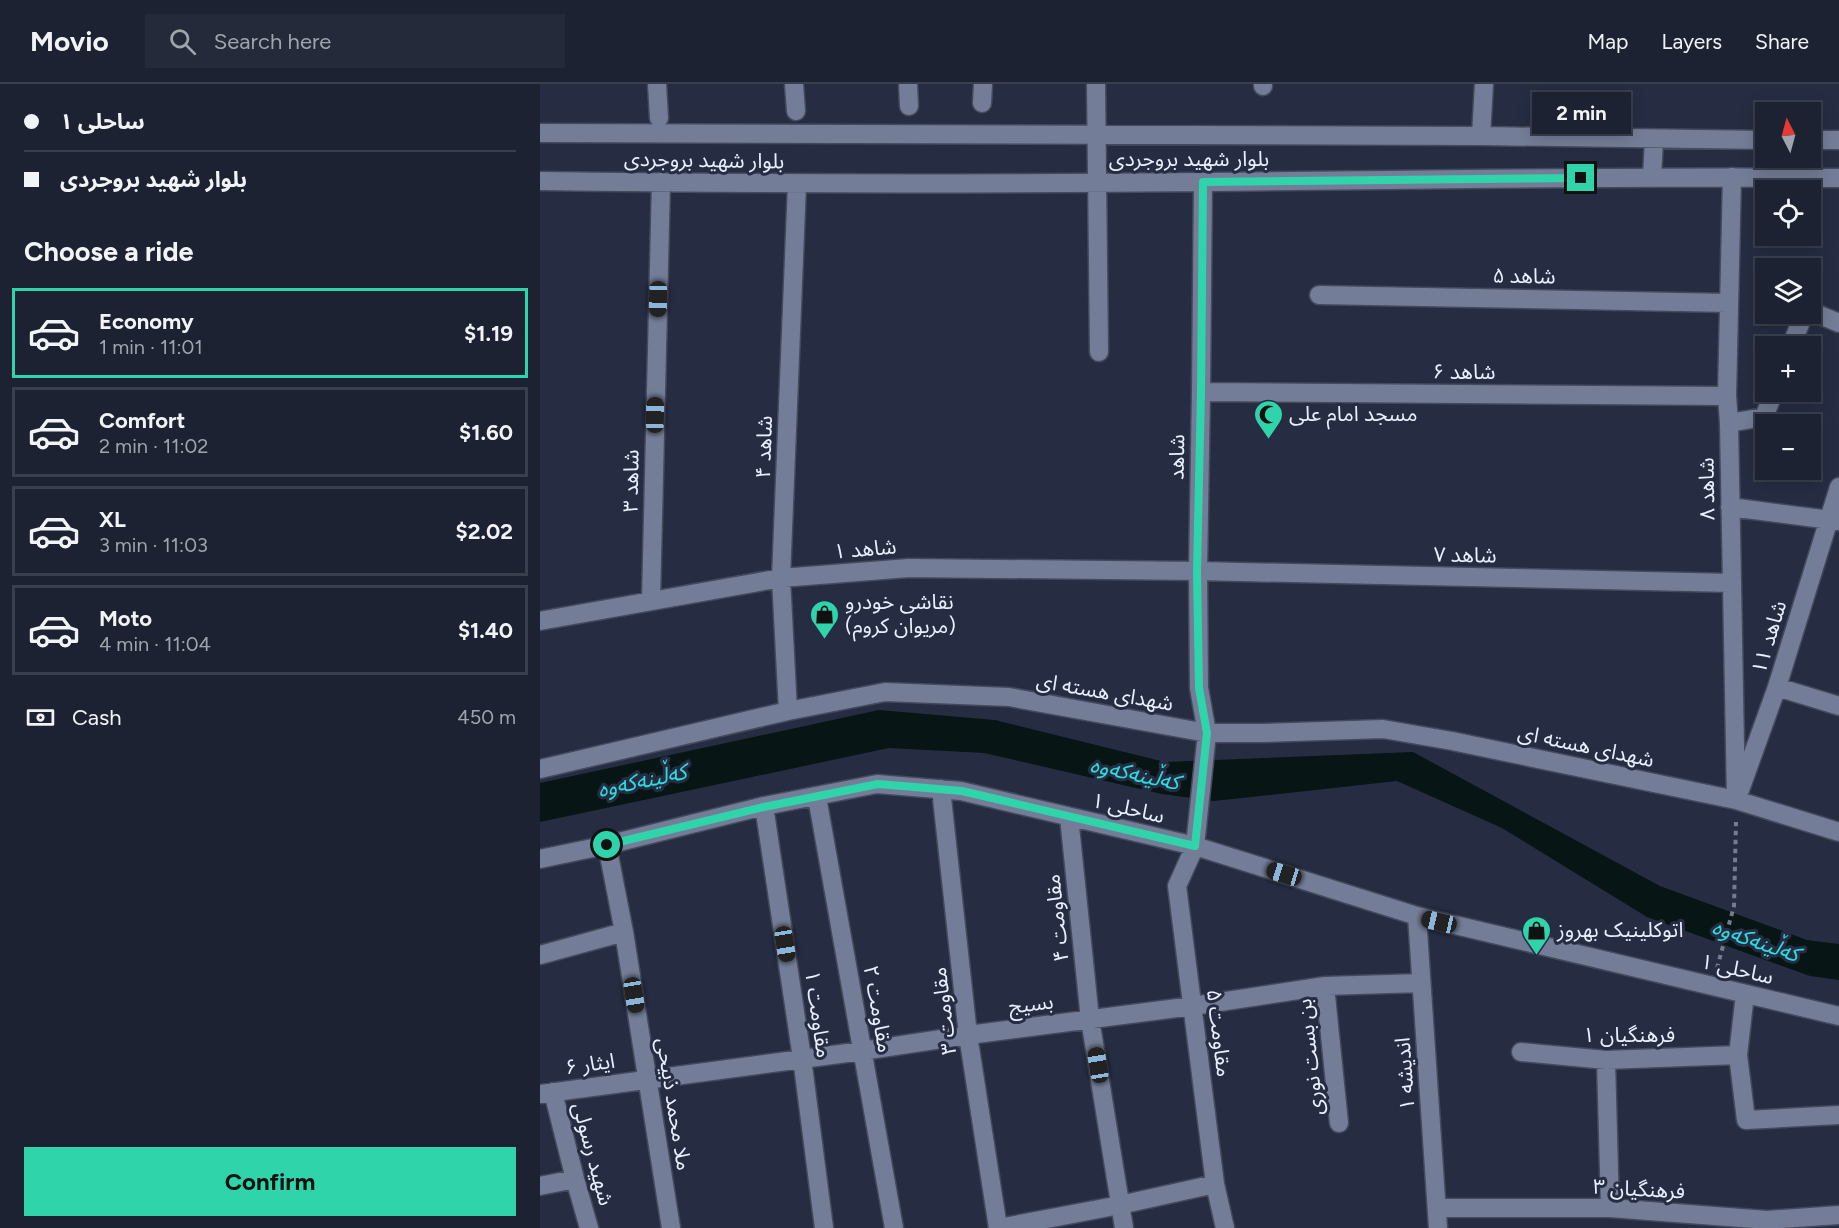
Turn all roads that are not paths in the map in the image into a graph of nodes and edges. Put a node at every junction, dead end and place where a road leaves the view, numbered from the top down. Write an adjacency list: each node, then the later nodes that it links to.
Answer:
1 (657, 84): 10 (street)
2 (794, 84): 9 (street)
3 (908, 84): 8 (street)
4 (982, 84): 7 (street)
5 (1096, 84): 12 (street)
6 (1484, 84): 13 (street)
7 (982, 103)
8 (909, 106)
9 (796, 111)
10 (659, 118)
11 (540, 133): 12 (street, بلوار شهید بروجردی)
12 (1097, 134): 13 (street, بلوار شهید بروجردی); 23 (street)
13 (1481, 136): 14 (street, بلوار شهید بروجردی)
14 (1654, 139): 15 (street, بلوار شهید بروجردی); 18 (street)
15 (1755, 140)
16 (1821, 140): 17 (street)
17 (1839, 140)
18 (1652, 177): 19 (street, بلوار شهید بروجردی); 24 (street, بلوار شهید بروجردی)
19 (1732, 177): 20 (street, بلوار شهید بروجردی); 27 (street, شاهد ۸)
20 (1839, 178)
21 (540, 181): 22 (street, بلوار شهید بروجردی)
22 (661, 182): 25 (street, بلوار شهید بروجردی); 41 (street, شاهد ۳)
23 (1096, 182): 24 (street, بلوار شهید بروجردی); 25 (street, بلوار شهید بروجردی); 30 (street)
24 (1203, 182): 31 (street, شاهد)
25 (796, 184): 39 (street, شاهد ۴)
26 (1319, 295): 27 (street, شاهد ۵)
27 (1729, 303): 32 (street, شاهد ۸)
28 (1821, 315): 29 (street)
29 (1839, 323)
30 (1099, 352)
31 (1201, 392): 32 (street, شاهد ۶); 38 (street, شاهد)
32 (1727, 396): 34 (street, شاهد ۸)
33 (1770, 402): 34 (street)
34 (1729, 423): 36 (street, شاهد ۸)
35 (1839, 487): 37 (street, شاهد ۱۱)
36 (1730, 507): 37 (street); 40 (street, شاهد ۸)
37 (1834, 521): 43 (street, شاهد ۱۱)
38 (1197, 571): 39 (street, شاهد ۱); 40 (street, شاهد ۷); 46 (street, شاهد)
39 (781, 578): 41 (street, شاهد ۱); 45 (street, شاهد ۴)
40 (1731, 583): 50 (street, شاهد ۸)
41 (651, 601): 42 (street, شاهد ۱)
42 (540, 621)
43 (1777, 687): 44 (street); 50 (street, شاهد ۱۱)
44 (1839, 706)
45 (788, 711): 46 (street, شهدای هسته ای); 47 (street, شهدای هسته ای)
46 (1207, 733): 50 (street, شهدای هسته ای); 55 (street, مقاومت ۵)
47 (540, 769)
48 (941, 789): 49 (street, ساحلی ۱); 52 (street, ساحلی ۱); 66 (street, مقاومت ۳)
49 (817, 797): 51 (street, ساحلی ۱); 67 (street, مقاومت ۲)
50 (1736, 800): 53 (street, شهدای هسته ای)
51 (764, 807): 54 (street, ساحلی ۱); 70 (street, مقاومت ۱)
52 (1069, 817): 55 (street, ساحلی ۱); 65 (street, مقاومت ۴)
53 (1839, 832)
54 (607, 845): 56 (street, ساحلی ۱); 58 (street, ملا محمد ذبیحی)
55 (1195, 846): 57 (street, ساحلی ۱); 63 (street, مقاومت ۵)
56 (540, 859)
57 (1416, 916): 60 (street, اندیشه ۱); 62 (street, ساحلی ۱)
58 (624, 932): 59 (street); 72 (street, ملا محمد ذبیحی)
59 (540, 956)
60 (1421, 983): 61 (street, بسیج); 80 (street, اندیشه ۱)
61 (1325, 986): 63 (street, بسیج); 75 (street, بن بست نوری)
62 (1745, 994): 64 (street, ساحلی ۱); 69 (street)
63 (1193, 1006): 65 (street, بسیج); 77 (street, مقاومت ۵)
64 (1839, 1016)
65 (1090, 1019): 66 (street, بسیج); 79 (street, مقاومت ۴)
66 (968, 1035): 67 (street, بسیج); 88 (street, مقاومت ۳)
67 (862, 1051): 70 (street, بسیج); 87 (street, مقاومت ۲)
68 (1521, 1052): 71 (street, فرهنگیان ۱)
69 (1737, 1055): 71 (street, فرهنگیان ۱); 74 (street)
70 (802, 1058): 72 (street, بسیج); 86 (street, مقاومت ۱)
71 (1606, 1060): 81 (street)
72 (647, 1078): 73 (street, ایثار ۶); 85 (street, ملا محمد ذبیحی)
73 (547, 1093): 76 (street, شهید رسولی)
74 (1839, 1115)
75 (1340, 1123)
76 (574, 1179): 78 (street); 84 (street, شهید رسولی)
77 (1215, 1184): 79 (street); 90 (street, مقاومت ۵)
78 (540, 1186)
79 (1120, 1205): 88 (street); 89 (street, مقاومت ۴)
80 (1437, 1208): 81 (street, فرهنگیان ۳); 91 (street, اندیشه ۱)
81 (1610, 1208): 83 (street, فرهنگیان ۳)
82 (1839, 1215): 83 (street, فرهنگیان ۳)
83 (1767, 1224)
84 (589, 1228)
85 (671, 1228)
86 (824, 1228)
87 (894, 1228)
88 (998, 1228)
89 (1124, 1228)
90 (1225, 1228)
91 (1438, 1228)

